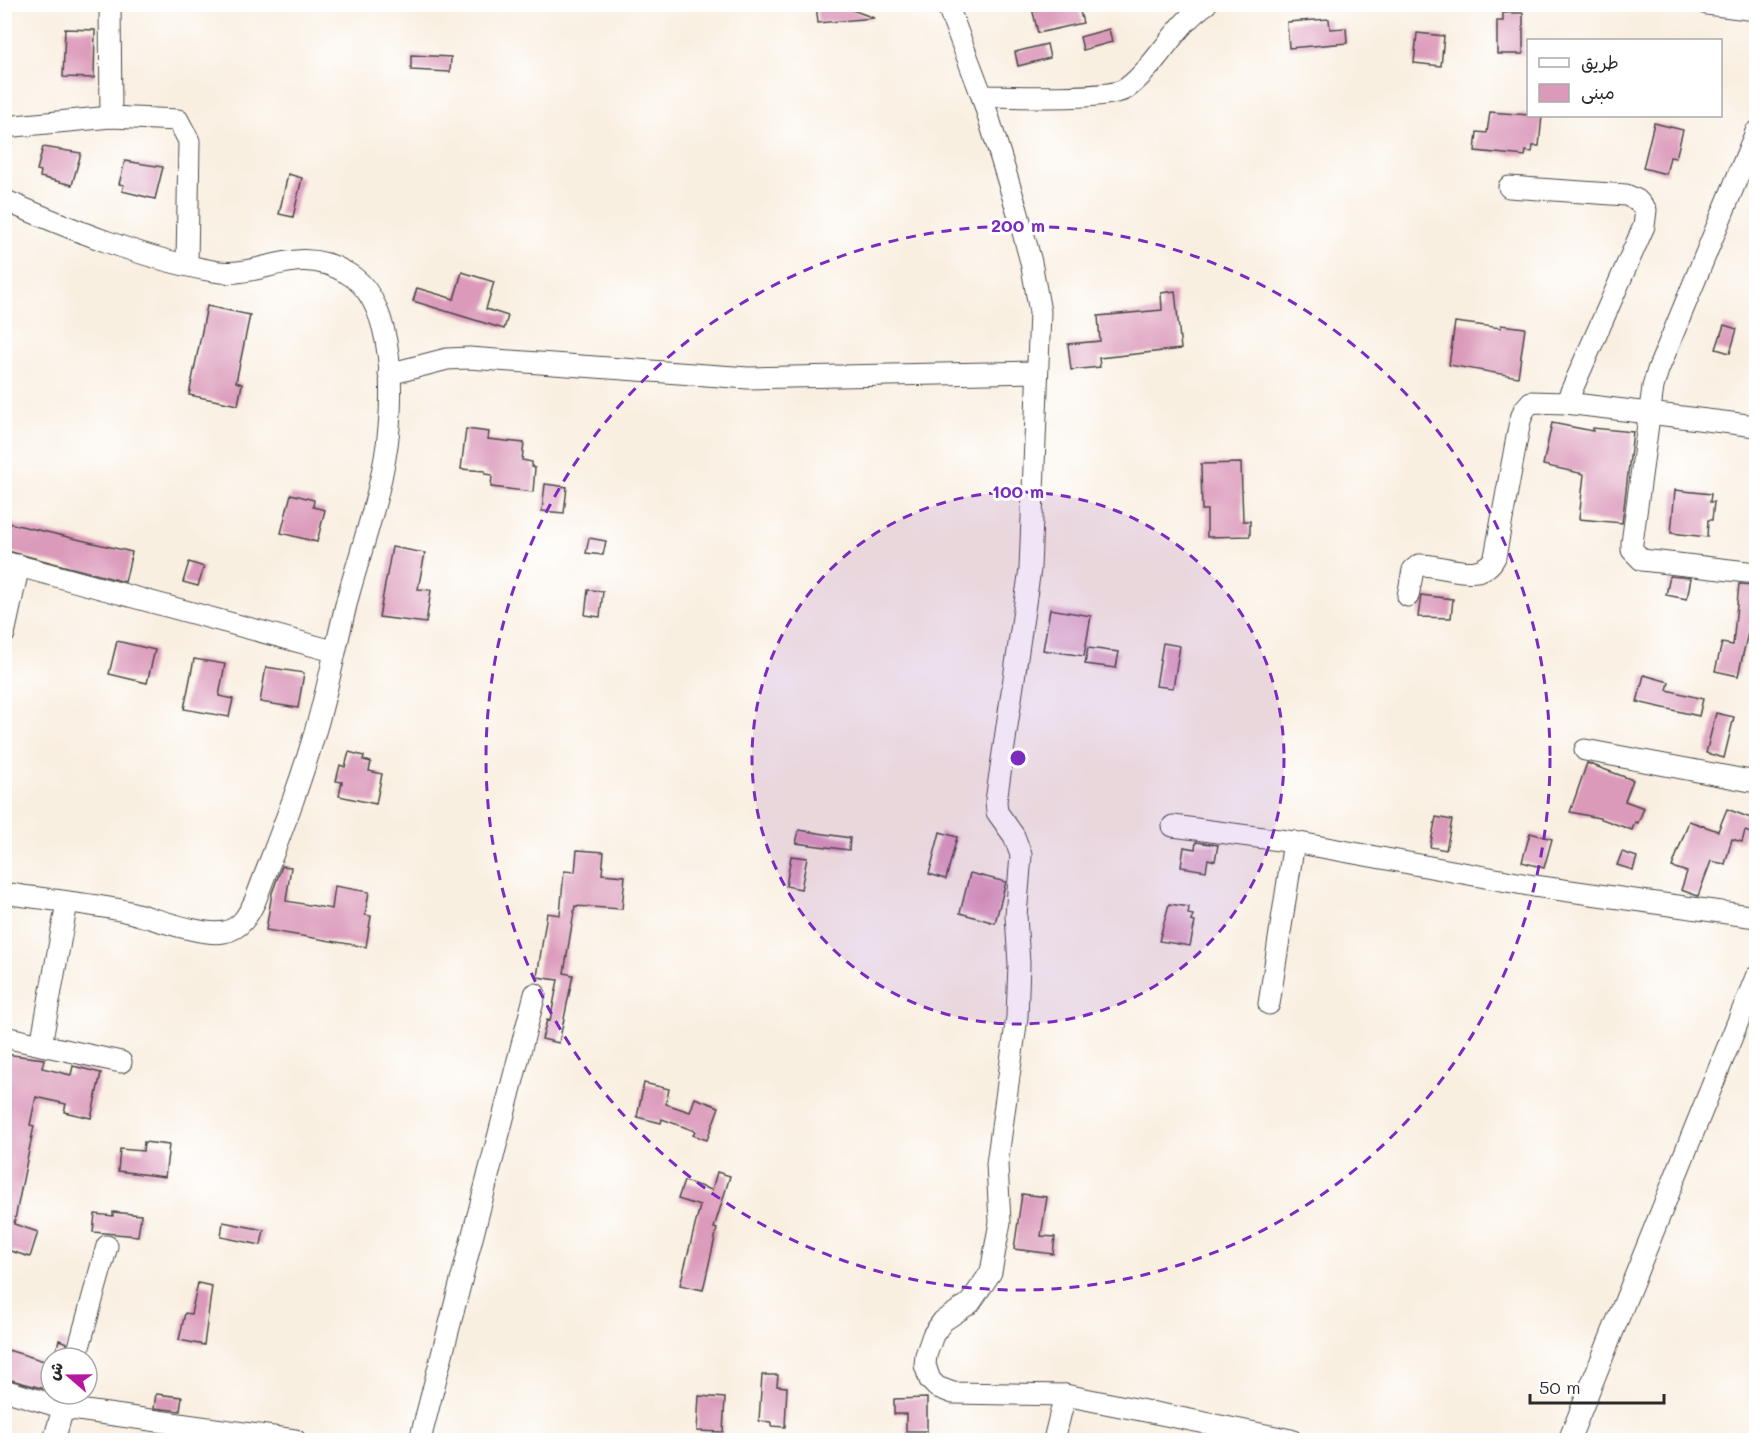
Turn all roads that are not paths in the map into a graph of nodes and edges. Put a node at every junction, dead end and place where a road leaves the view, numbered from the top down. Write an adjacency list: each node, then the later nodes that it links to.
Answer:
1 (110, 4): 7 (street)
2 (947, 4): 6 (street)
3 (1206, 4): 6 (street)
4 (1707, 4): 5 (street)
5 (1756, 10)
6 (982, 96): 13 (street)
7 (111, 117): 8 (street); 12 (street)
8 (4, 127)
9 (1756, 132): 16 (street)
10 (1509, 187): 15 (street)
11 (4, 200): 12 (street)
12 (186, 264): 14 (street)
13 (1036, 372): 14 (street); 39 (street)
14 (389, 374): 22 (street)
15 (1566, 403): 16 (street); 20 (street)
16 (1650, 413): 17 (street); 19 (street)
17 (1756, 426)
18 (12, 563): 21 (street); 22 (street)
19 (1756, 573)
20 (1408, 596)
21 (4, 634)
22 (333, 651): 28 (street)
23 (1585, 750): 24 (street)
24 (1756, 782)
25 (1173, 826): 26 (street)
26 (1294, 842): 29 (street); 32 (street)
27 (4, 893): 28 (street)
28 (67, 903): 34 (street)
29 (1756, 917)
30 (1756, 977): 48 (street)
31 (535, 994): 45 (street)
32 (1269, 1004)
33 (4, 1037): 34 (street)
34 (41, 1045): 35 (street)
35 (121, 1062)
36 (107, 1246): 37 (street)
37 (79, 1346)
38 (4, 1390): 40 (street)
39 (1065, 1395): 46 (street); 47 (street)
40 (39, 1396)
41 (64, 1406): 43 (street)
42 (95, 1406): 44 (street)
43 (54, 1440)
44 (295, 1440)
45 (420, 1440)
46 (1054, 1440)
47 (1291, 1440)
48 (1569, 1440)

